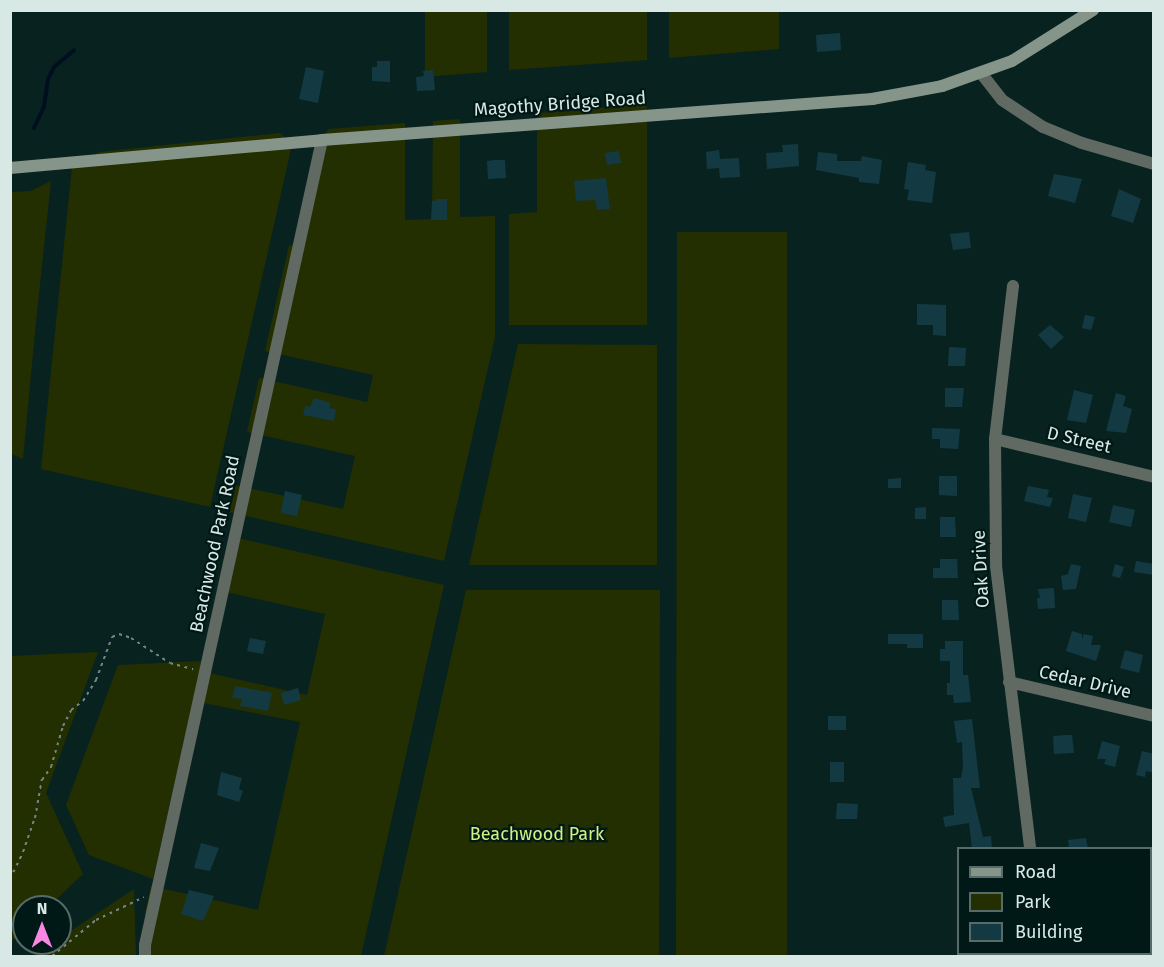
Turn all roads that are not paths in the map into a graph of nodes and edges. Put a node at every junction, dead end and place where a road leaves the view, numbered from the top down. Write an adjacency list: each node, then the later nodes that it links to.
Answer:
1 (1093, 10): 2 (main road, Magothy Bridge Road)
2 (981, 73): 3 (main road, Magothy Bridge Road); 4 (street)
3 (322, 140): 5 (main road, Magothy Bridge Road); 12 (street, Beachwood Park Road)
4 (1154, 164)
5 (10, 168)
6 (1013, 286): 7 (street, Oak Drive)
7 (995, 439): 8 (street, D Street); 9 (street, Oak Drive)
8 (1154, 477)
9 (1009, 682): 10 (street, Cedar Drive); 11 (street, Oak Drive)
10 (1154, 716)
11 (1030, 847)
12 (146, 957)

